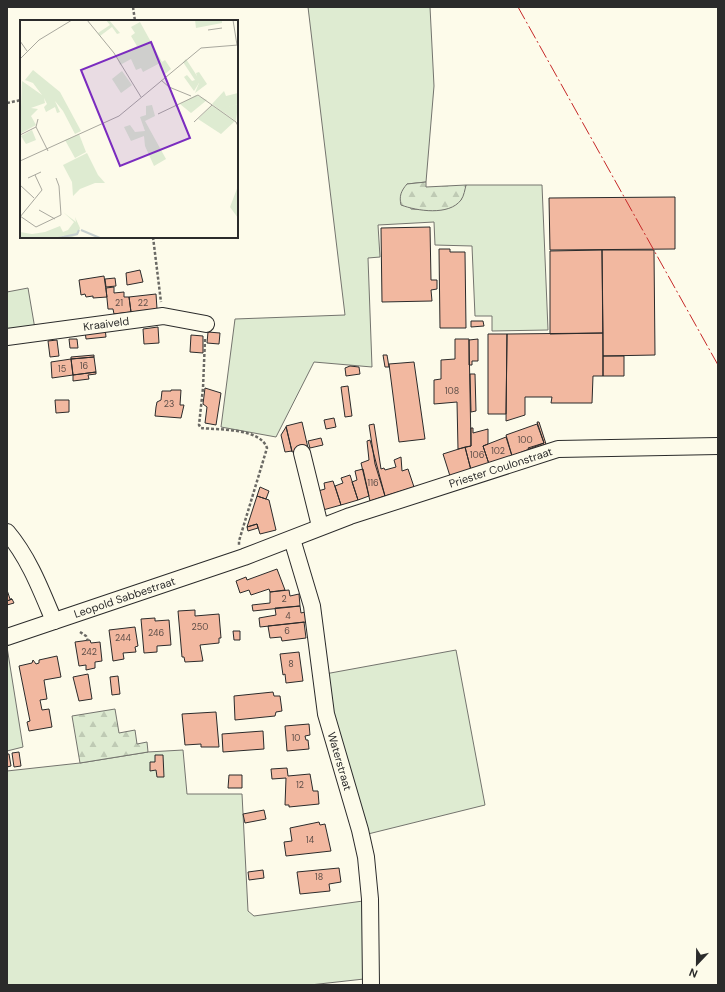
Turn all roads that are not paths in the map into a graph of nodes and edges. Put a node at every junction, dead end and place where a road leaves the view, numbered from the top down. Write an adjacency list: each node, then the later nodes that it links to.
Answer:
1 (206, 324): 2 (street, Kraaiveld)
2 (7, 337)
3 (718, 446): 5 (street, Priester Coulonstraat)
4 (302, 453): 5 (street)
5 (320, 526): 7 (street, Priester Coulonstraat)
6 (7, 532): 8 (street)
7 (292, 539): 8 (street, Leopold Sabbestraat); 10 (street, Waterstraat)
8 (54, 621): 9 (street, Leopold Sabbestraat)
9 (7, 637)
10 (371, 985)

